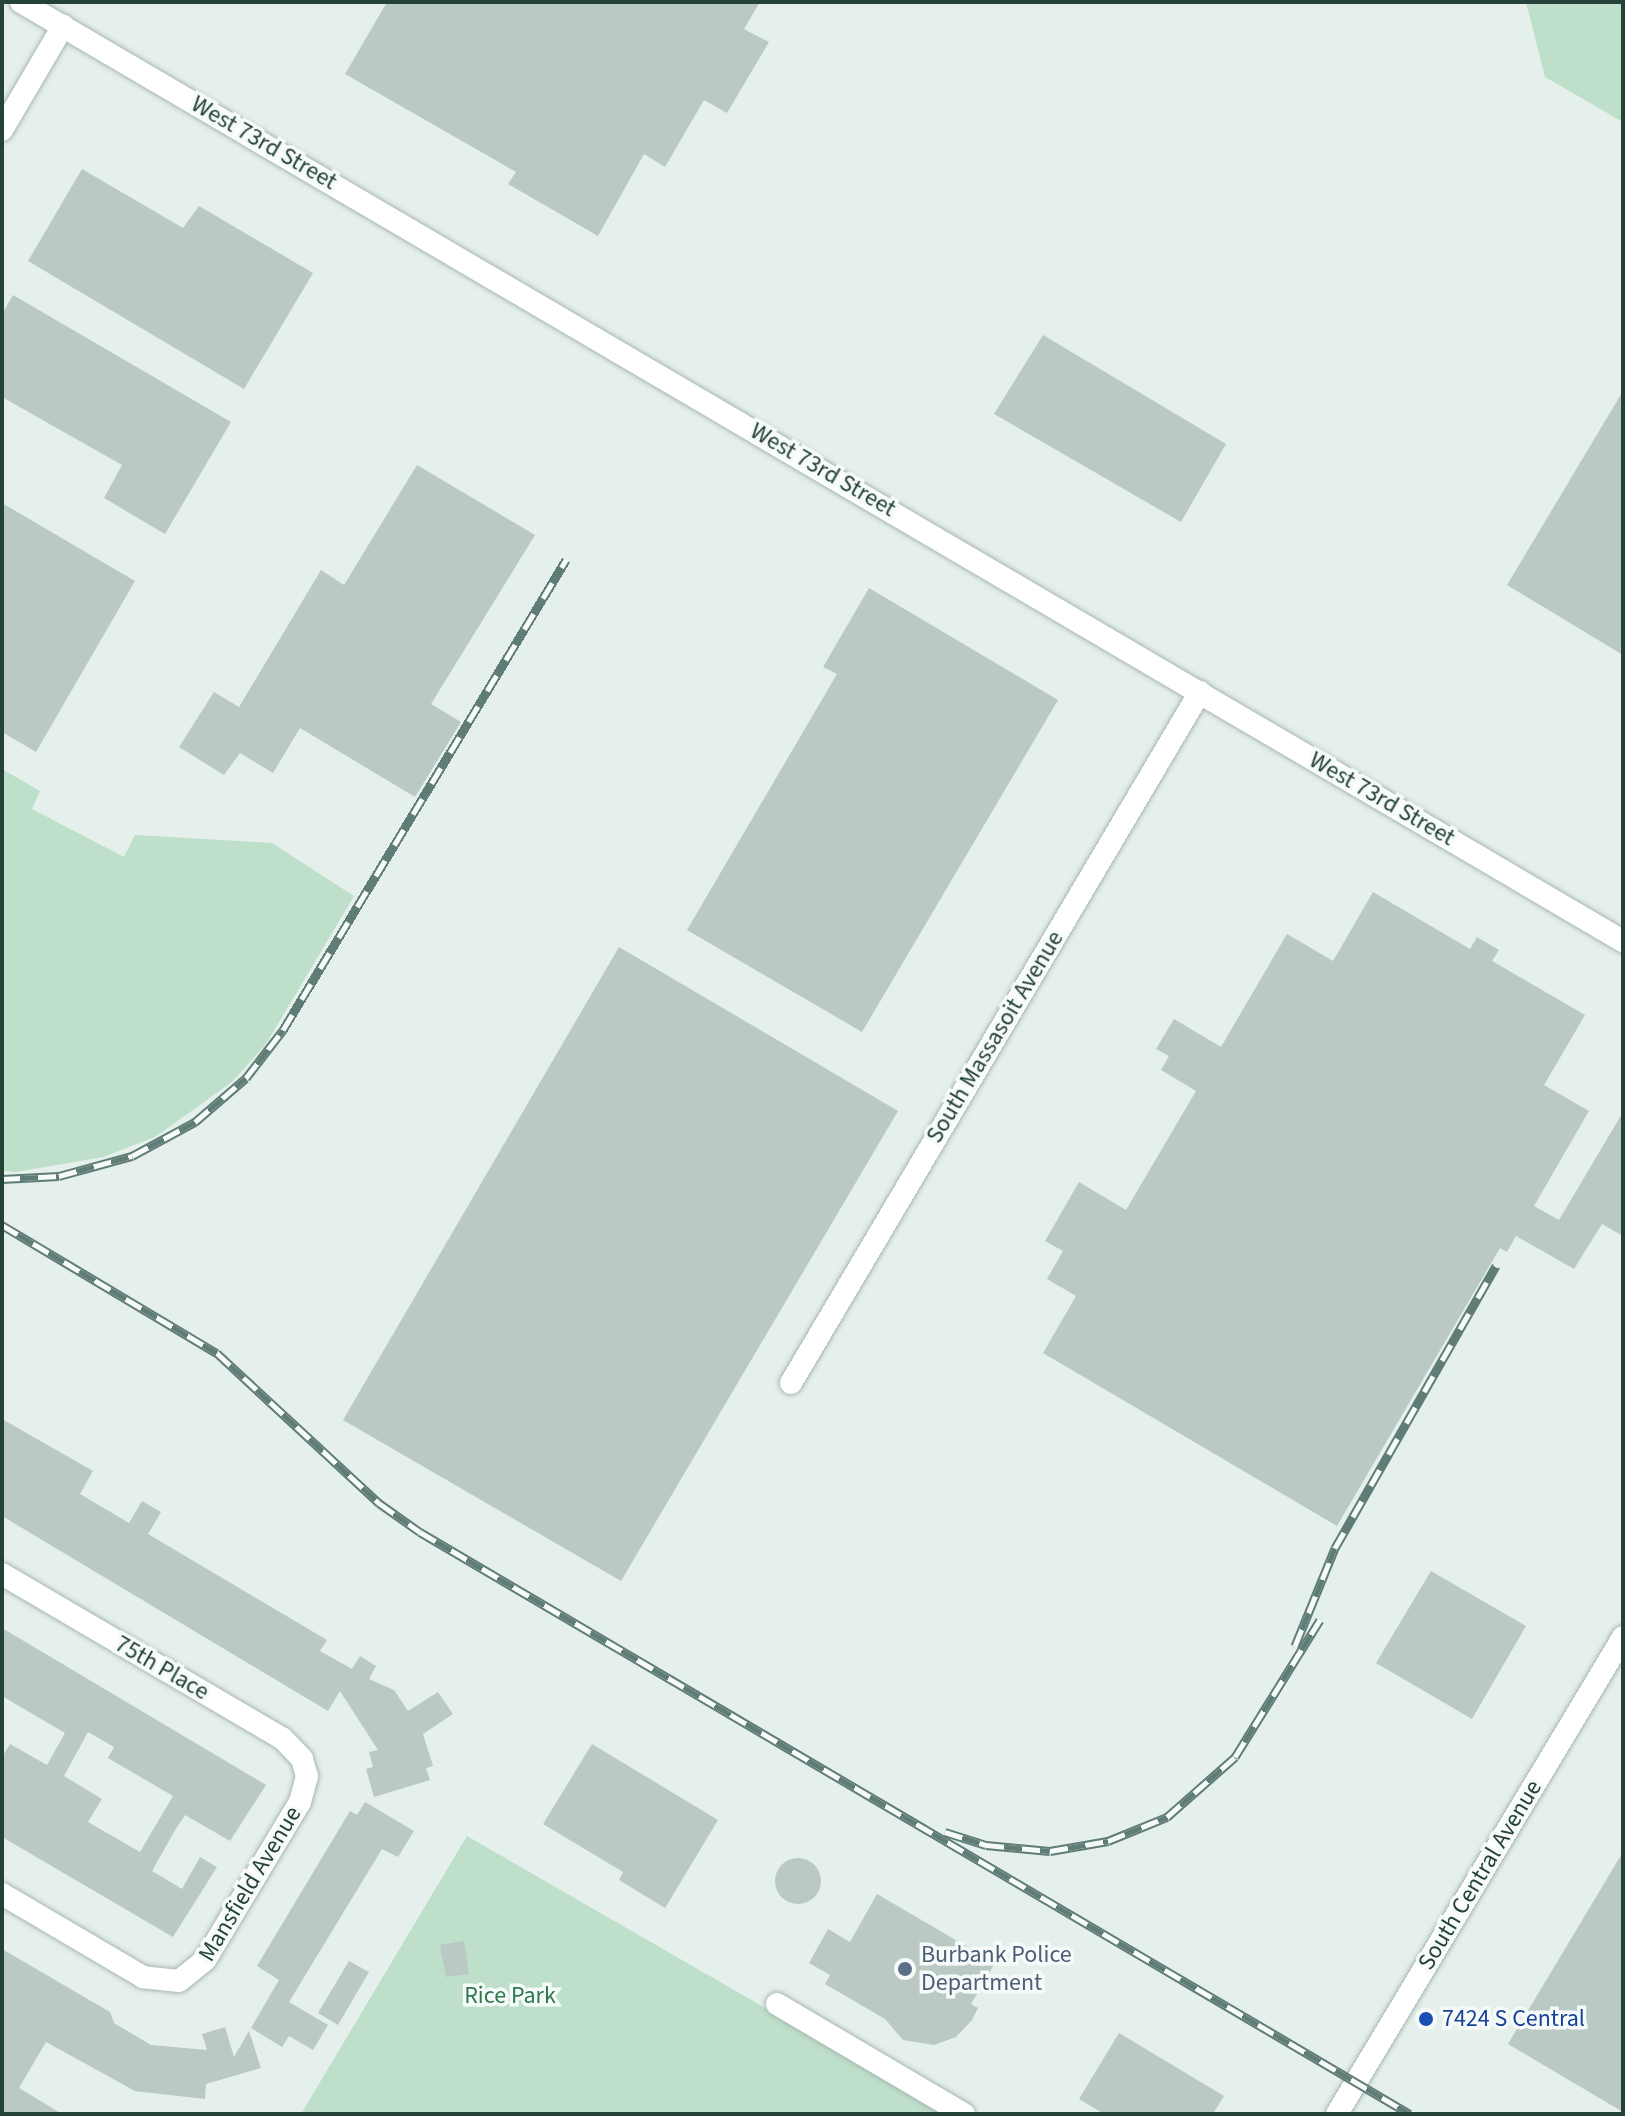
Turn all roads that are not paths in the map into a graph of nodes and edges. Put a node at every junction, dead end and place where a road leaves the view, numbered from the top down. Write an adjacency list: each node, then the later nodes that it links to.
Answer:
1 (21, 2): 2 (street, West 73rd Street)
2 (63, 26): 3 (street); 4 (street, West 73rd Street)
3 (2, 130)
4 (1200, 692): 5 (street, West 73rd Street); 6 (street, South Massasoit Avenue)
5 (1623, 941)
6 (791, 1383)
7 (2, 1574): 9 (street, 75th Place)
8 (1623, 1637): 13 (street, South Central Avenue)
9 (307, 1776): 10 (street, Mansfield Avenue)
10 (2, 1894)
11 (777, 2004): 12 (street)
12 (964, 2114)
13 (1337, 2114)

